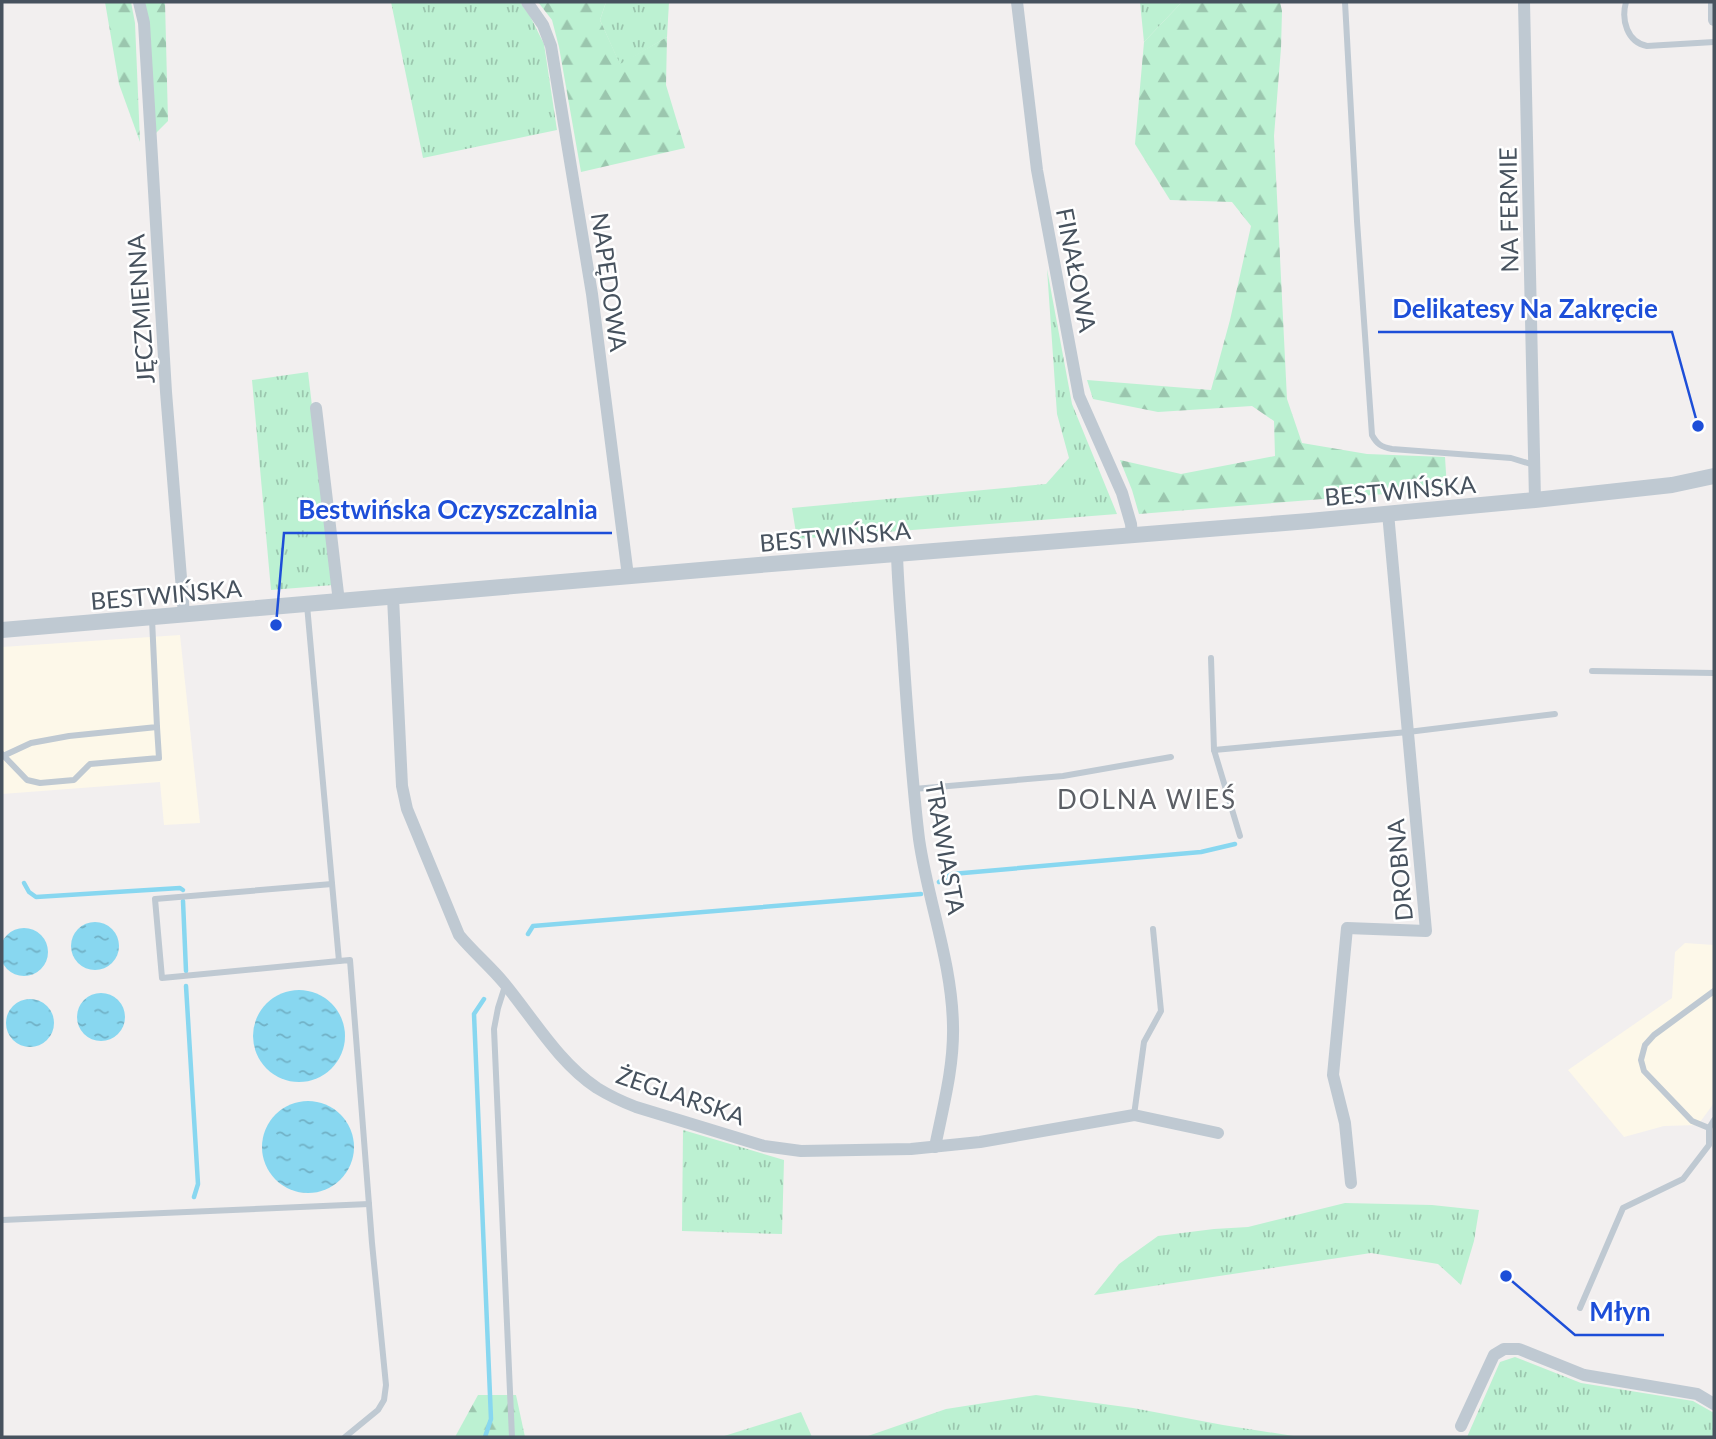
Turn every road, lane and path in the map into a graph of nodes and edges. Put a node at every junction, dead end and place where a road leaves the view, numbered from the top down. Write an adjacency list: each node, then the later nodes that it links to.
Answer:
1 (139, 2): 23 (street, JĘCZMIENNA)
2 (527, 2): 19 (street, NAPĘDOWA)
3 (1017, 2): 17 (street, FINAŁOWA)
4 (1345, 2): 11 (lane)
5 (1524, 2): 11 (street, NA FERMIE)
6 (1626, 2): 9 (lane)
7 (1714, 2): 8 (street)
8 (1714, 20)
9 (1714, 42)
10 (316, 408): 21 (street)
11 (1534, 465): 15 (street, NA FERMIE)
12 (1714, 475): 13 (street, BESTWIŃSKA)
13 (1672, 485): 14 (street, BESTWIŃSKA); 15 (street, BESTWIŃSKA)
14 (1714, 486)
15 (1535, 500): 16 (street, BESTWIŃSKA)
16 (1388, 513): 17 (street, BESTWIŃSKA); 31 (street, DROBNA)
17 (1132, 536): 18 (street, BESTWIŃSKA)
18 (897, 554): 19 (street, BESTWIŃSKA); 35 (street, TRAWIASTA)
19 (628, 576): 20 (street, BESTWIŃSKA)
20 (393, 597): 21 (street, BESTWIŃSKA); 40 (street, ŻEGLARSKA)
21 (338, 602): 22 (street, BESTWIŃSKA)
22 (307, 605): 23 (street, BESTWIŃSKA); 37 (lane)
23 (184, 615): 24 (street, BESTWIŃSKA)
24 (152, 618): 25 (street, BESTWIŃSKA); 30 (lane)
25 (2, 630)
26 (1211, 658): 32 (lane)
27 (1592, 671): 28 (lane)
28 (1714, 673)
29 (1555, 714): 31 (lane)
30 (157, 727): 33 (lane); 33 (lane)
31 (1408, 732): 32 (lane); 47 (street, DROBNA)
32 (1214, 750): 36 (lane)
33 (3, 755)
34 (1171, 757): 35 (lane)
35 (914, 789): 46 (street, TRAWIASTA)
36 (1240, 835)
37 (332, 884): 39 (lane); 39 (lane)
38 (1153, 929): 42 (lane)
39 (339, 961): 48 (lane)
40 (505, 984): 46 (street, ŻEGLARSKA); 54 (lane)
41 (1714, 991): 44 (lane)
42 (1134, 1115): 45 (street, ŻEGLARSKA); 46 (street, ŻEGLARSKA)
43 (1714, 1120): 44 (lane)
44 (1709, 1128): 50 (lane)
45 (1218, 1133)
46 (935, 1147)
47 (1351, 1183)
48 (369, 1204): 49 (lane); 53 (lane)
49 (2, 1220)
50 (1580, 1308)
51 (1714, 1404): 52 (street)
52 (1461, 1426)
53 (345, 1437)
54 (512, 1437)

